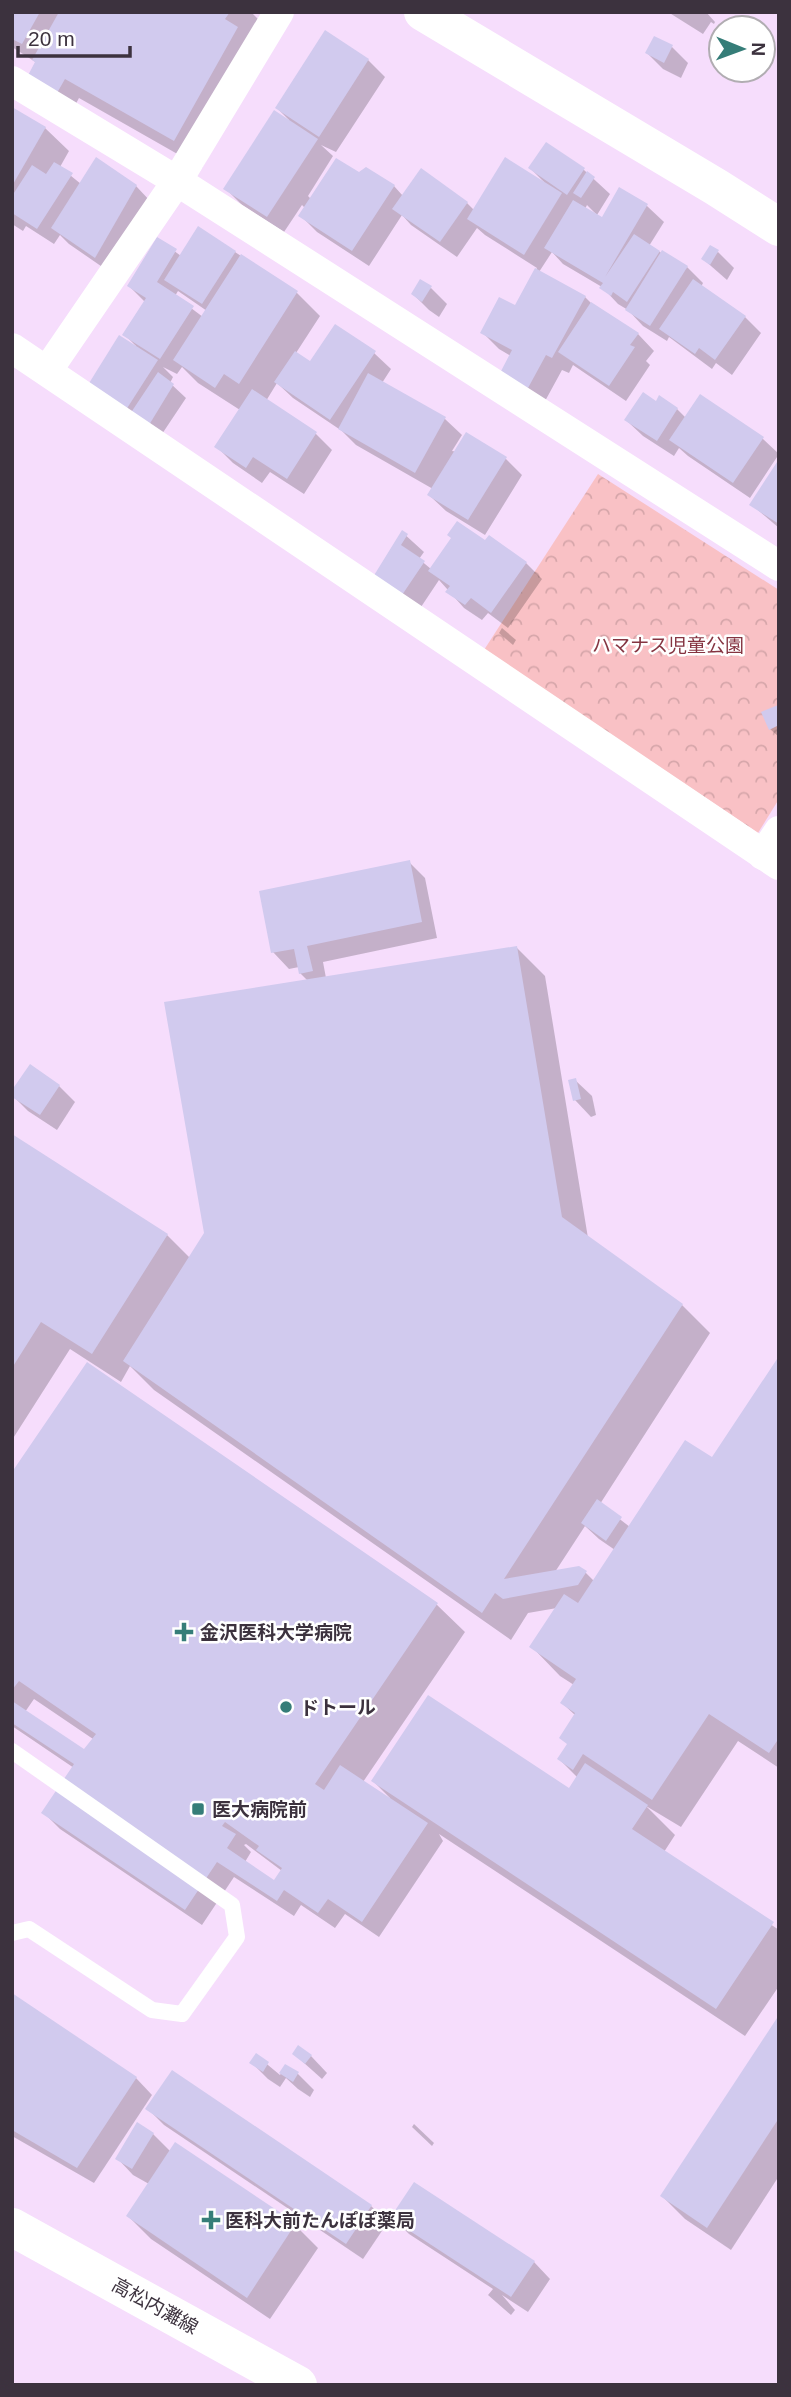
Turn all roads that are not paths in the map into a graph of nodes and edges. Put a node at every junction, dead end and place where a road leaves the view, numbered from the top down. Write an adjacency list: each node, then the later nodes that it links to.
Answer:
1 (279, 12): 4 (street)
2 (423, 12): 5 (street)
3 (12, 81): 4 (street)
4 (177, 181): 7 (street); 8 (street)
5 (779, 227)
6 (12, 348): 7 (street)
7 (47, 371): 9 (street)
8 (779, 566)
9 (774, 850)
10 (12, 1751): 11 (lane)
11 (12, 1933)
12 (12, 2227): 13 (street, 高松内灘線)
13 (298, 2385)

